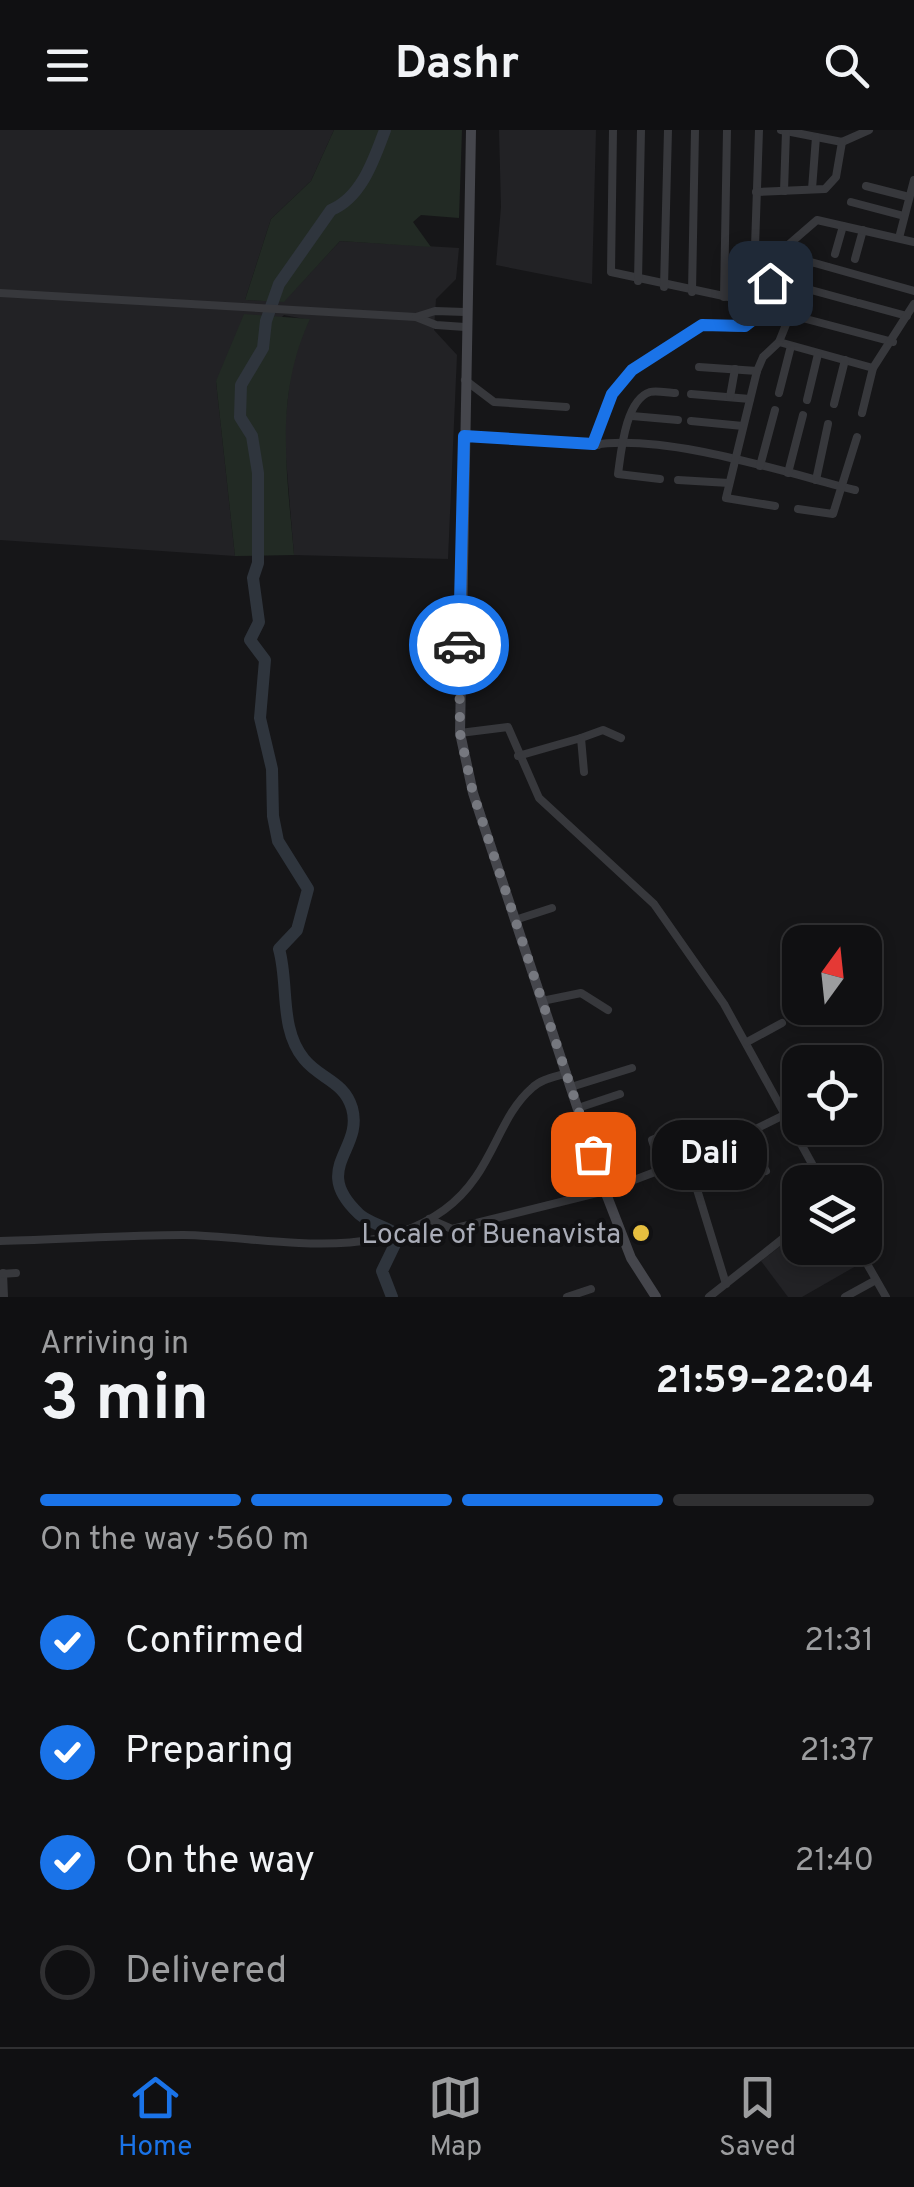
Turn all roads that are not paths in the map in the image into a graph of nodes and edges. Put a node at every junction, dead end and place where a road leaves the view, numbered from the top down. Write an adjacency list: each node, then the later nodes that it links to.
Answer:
1 (471, 130): 36 (main road)
2 (613, 130): 28 (street)
3 (641, 130): 28 (street)
4 (668, 130): 29 (street)
5 (695, 130): 32 (street)
6 (727, 130): 34 (street)
7 (759, 130): 18 (street)
8 (869, 130): 11 (street)
9 (783, 131): 10 (street); 17 (street)
10 (797, 132): 12 (street)
11 (854, 134): 13 (street)
12 (822, 135): 13 (street); 16 (street)
13 (842, 142): 16 (street)
14 (914, 180): 19 (street)
15 (866, 186): 19 (street)
16 (812, 189): 17 (street)
17 (784, 191): 18 (street)
18 (756, 192): 34 (street)
19 (910, 197): 21 (street)
20 (850, 202): 21 (street)
21 (904, 216): 24 (street)
22 (843, 226): 23 (street); 26 (street); 69 (street)
23 (863, 230): 24 (street); 27 (street)
24 (898, 238): 25 (street)
25 (914, 242)
26 (835, 254)
27 (856, 258)
28 (638, 281): 29 (street)
29 (664, 287): 32 (street)
30 (800, 287): 31 (street); 37 (street); 38 (street)
31 (914, 291)
32 (692, 292): 34 (street)
33 (0, 294): 39 (street)
34 (724, 298)
35 (914, 304): 38 (street)
36 (466, 312): 39 (street); 40 (main road)
37 (791, 314): 41 (street); 42 (street)
38 (907, 316): 42 (street)
39 (416, 317): 40 (street)
40 (465, 327): 50 (main road)
41 (779, 342): 43 (street); 49 (street)
42 (893, 342): 47 (street)
43 (791, 346): 44 (street); 53 (street)
44 (818, 354): 45 (street); 56 (street)
45 (846, 360): 47 (street); 57 (street)
46 (699, 366): 48 (street)
47 (873, 368): 60 (street)
48 (736, 369): 49 (street); 54 (street)
49 (757, 371): 55 (street)
50 (465, 380): 58 (street); 67 (main road)
51 (675, 393): 62 (street)
52 (691, 394): 54 (street)
53 (779, 394)
54 (730, 397): 55 (street)
55 (750, 399): 66 (street)
56 (807, 400)
57 (834, 404)
58 (566, 408)
59 (775, 410): 72 (street)
60 (862, 413)
61 (803, 415): 73 (street)
62 (632, 416): 63 (street); 70 (street)
63 (678, 420)
64 (691, 421): 66 (street)
65 (828, 424): 76 (street)
66 (743, 426): 71 (street)
67 (464, 436): 69 (street); 82 (main road)
68 (856, 437): 78 (street)
69 (593, 444): 70 (street)
70 (622, 445): 71 (street); 74 (street)
71 (734, 459): 72 (street); 77 (street)
72 (760, 466): 73 (street)
73 (788, 472): 76 (street)
74 (660, 478)
75 (678, 480): 77 (street)
76 (816, 480): 78 (street)
77 (729, 484): 80 (street)
78 (843, 487): 79 (street); 81 (street)
79 (855, 490)
80 (775, 506)
81 (798, 510)
82 (460, 733): 85 (street); 88 (main road)
83 (581, 738): 84 (street); 85 (street); 86 (street)
84 (621, 738)
85 (518, 756): 92 (street)
86 (584, 772)
87 (552, 908): 88 (street)
88 (515, 920): 89 (main road)
89 (542, 1002): 90 (street); 94 (main road)
90 (608, 1010)
91 (782, 1023): 92 (street)
92 (747, 1042): 98 (street)
93 (632, 1068): 95 (street)
94 (567, 1073): 95 (main road); 105 (street)
95 (571, 1087): 97 (main road)
96 (620, 1094): 97 (street)
97 (578, 1108): 104 (main road)
98 (782, 1110): 100 (street)
99 (669, 1133): 102 (street)
100 (746, 1134): 101 (street); 103 (street)
101 (688, 1160): 102 (street); 112 (street)
102 (662, 1170): 104 (street)
103 (766, 1171)
104 (606, 1191): 105 (street); 116 (main road)
105 (429, 1219): 107 (street)
106 (782, 1239): 112 (street)
107 (0, 1240)
108 (868, 1265): 111 (street)
109 (16, 1273): 110 (street)
110 (2, 1274): 115 (street)
111 (876, 1280): 119 (street); 120 (street)
112 (724, 1286): 117 (street); 118 (street)
113 (591, 1289): 114 (street)
114 (565, 1294)
115 (4, 1297)
116 (656, 1297)
117 (709, 1297)
118 (730, 1297)
119 (845, 1297)
120 (886, 1297)

